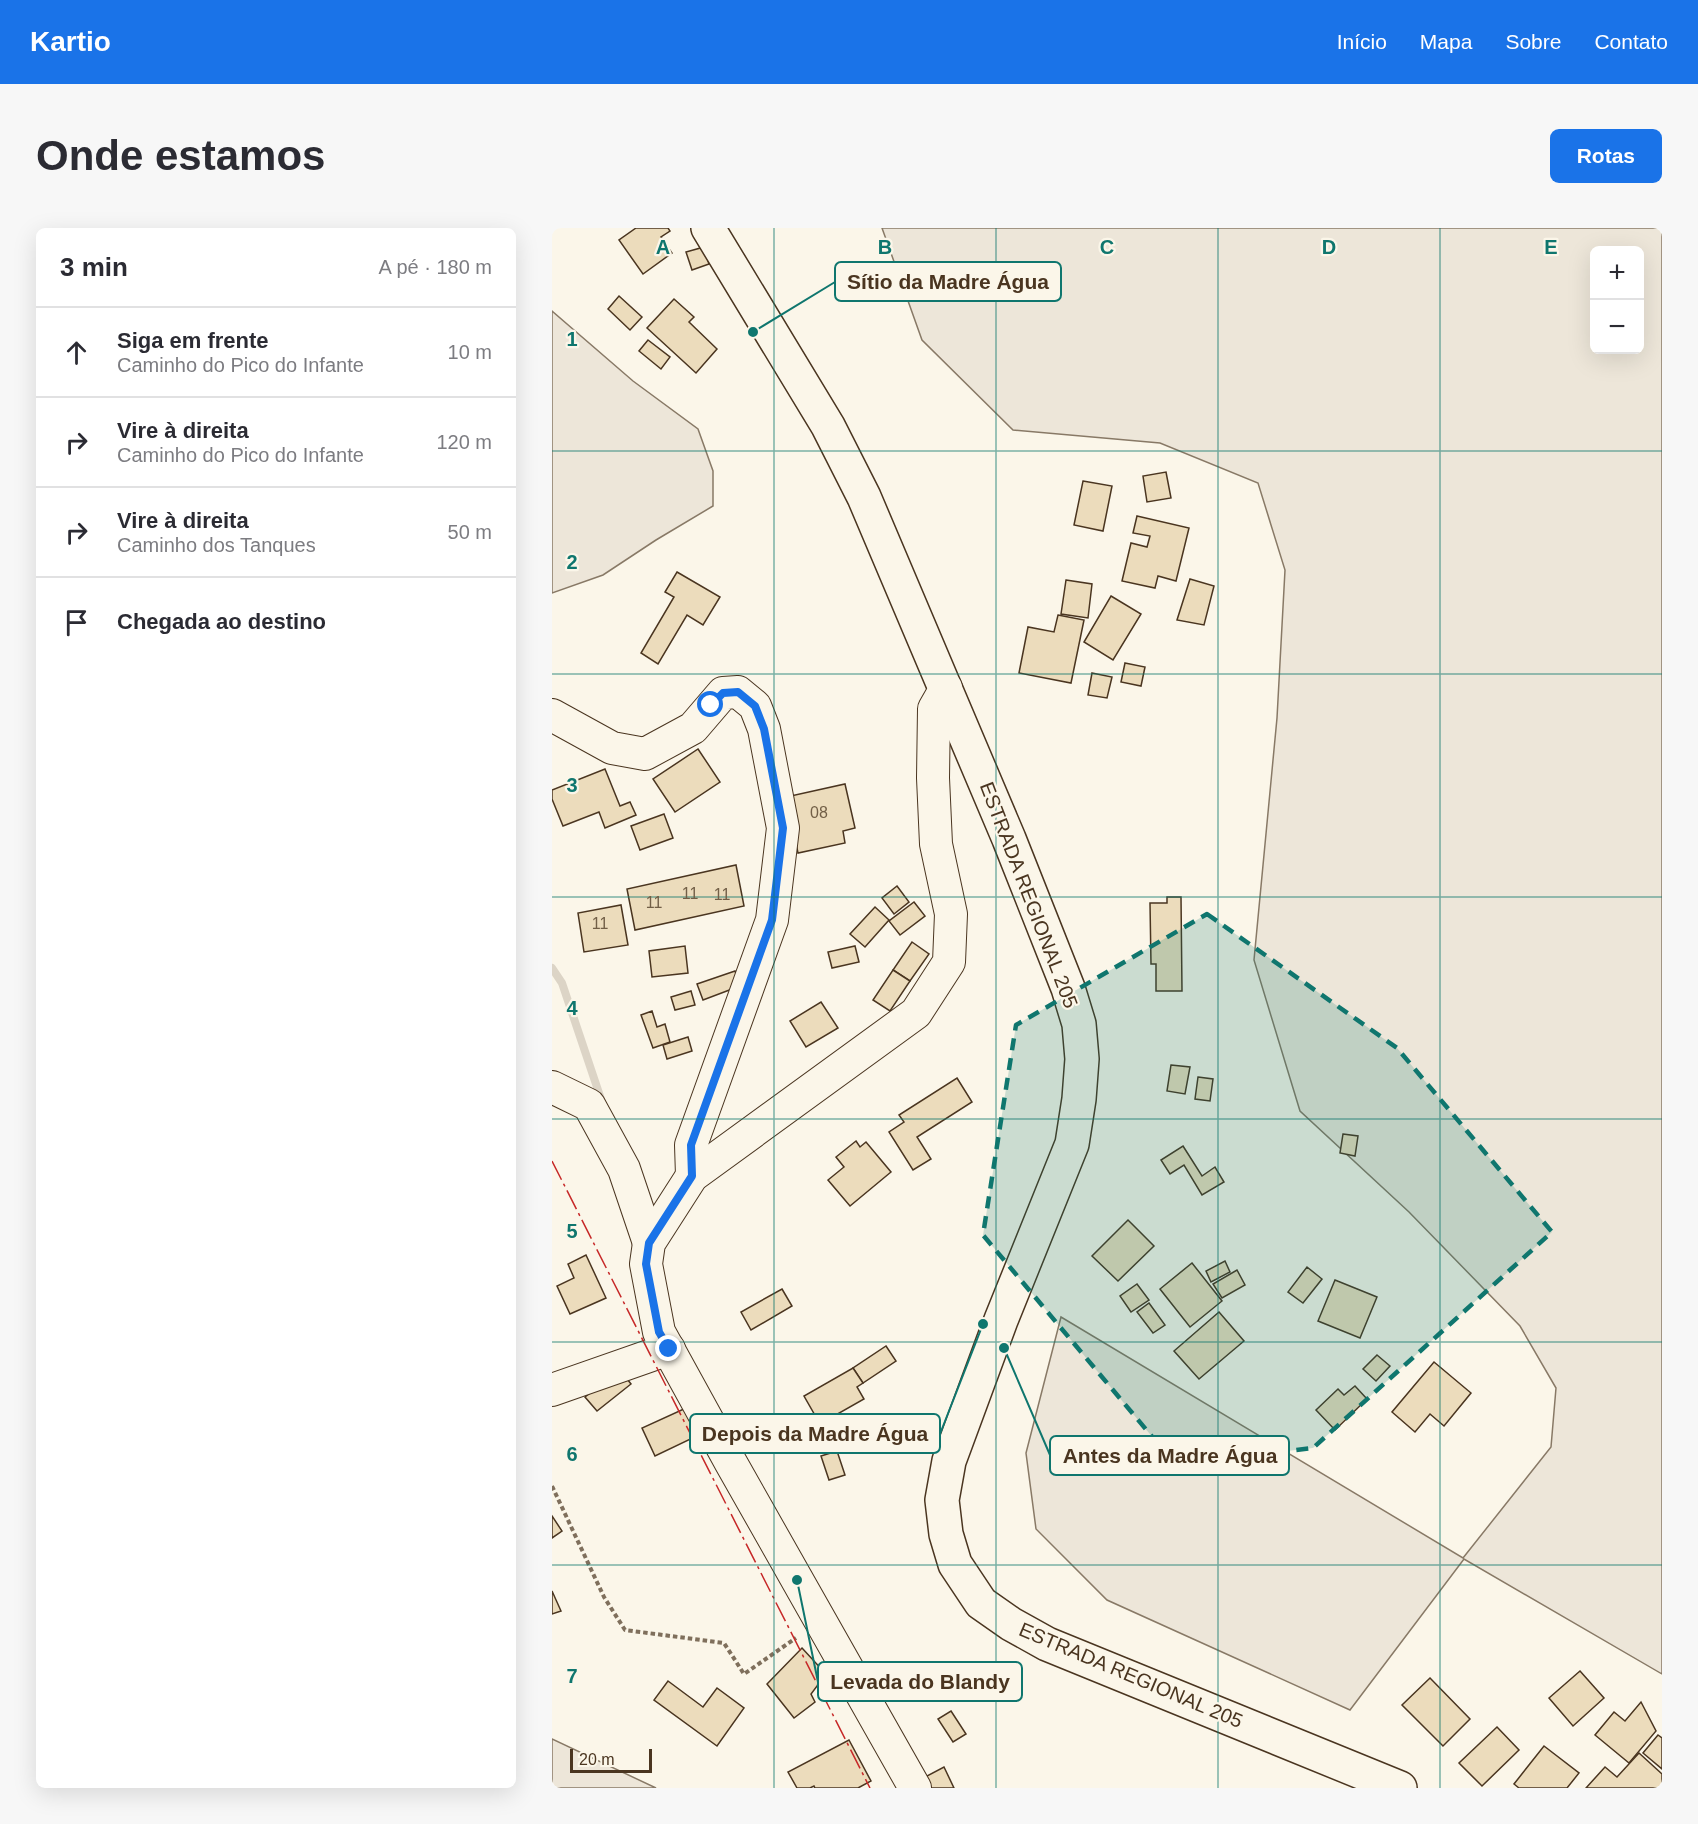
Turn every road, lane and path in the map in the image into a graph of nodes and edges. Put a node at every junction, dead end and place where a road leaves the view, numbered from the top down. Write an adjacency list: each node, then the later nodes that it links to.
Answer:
1 (708, 228): 2 (main road, ESTRADA REGIONAL 205)
2 (946, 688): 5 (street); 12 (main road, ESTRADA REGIONAL 205)
3 (552, 715): 5 (street)
4 (552, 1087): 6 (street)
5 (692, 1176): 6 (street)
6 (649, 1243): 7 (street)
7 (669, 1349): 8 (street); 10 (street)
8 (552, 1390)
9 (552, 1486): 10 (path)
10 (820, 1621): 11 (street)
11 (915, 1788)
12 (1400, 1788)

